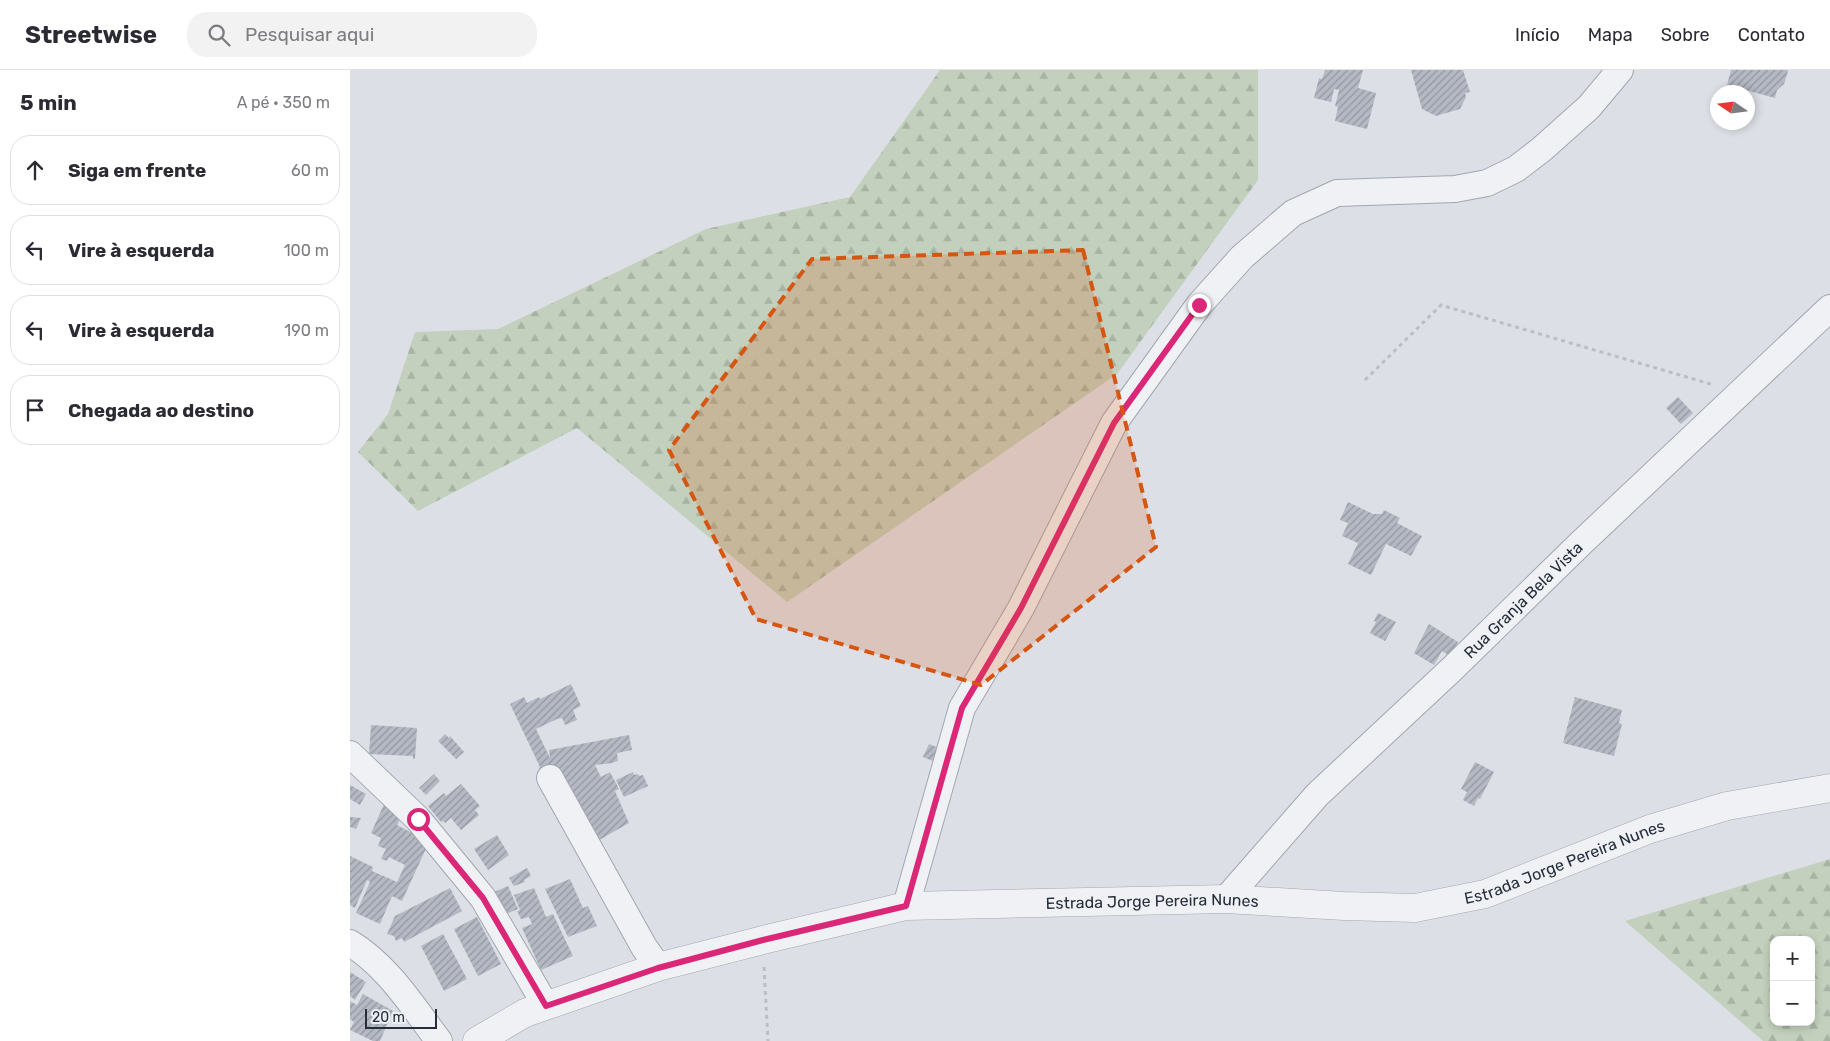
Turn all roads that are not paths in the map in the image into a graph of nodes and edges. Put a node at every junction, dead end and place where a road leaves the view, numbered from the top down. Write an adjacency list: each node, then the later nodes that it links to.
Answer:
1 (1620, 70): 7 (street)
2 (1830, 308): 6 (street, Rua Granja Bela Vista)
3 (350, 754): 10 (street)
4 (550, 778): 9 (street)
5 (1830, 788): 6 (street, Estrada Jorge Pereira Nunes)
6 (1226, 898): 7 (street, Estrada Jorge Pereira Nunes)
7 (906, 906): 9 (street, Estrada Jorge Pereira Nunes)
8 (350, 943): 11 (street)
9 (658, 968): 10 (street, Estrada Jorge Pereira Nunes)
10 (546, 1006): 12 (street, Estrada Jorge Pereira Nunes)
11 (439, 1041)
12 (476, 1041)

